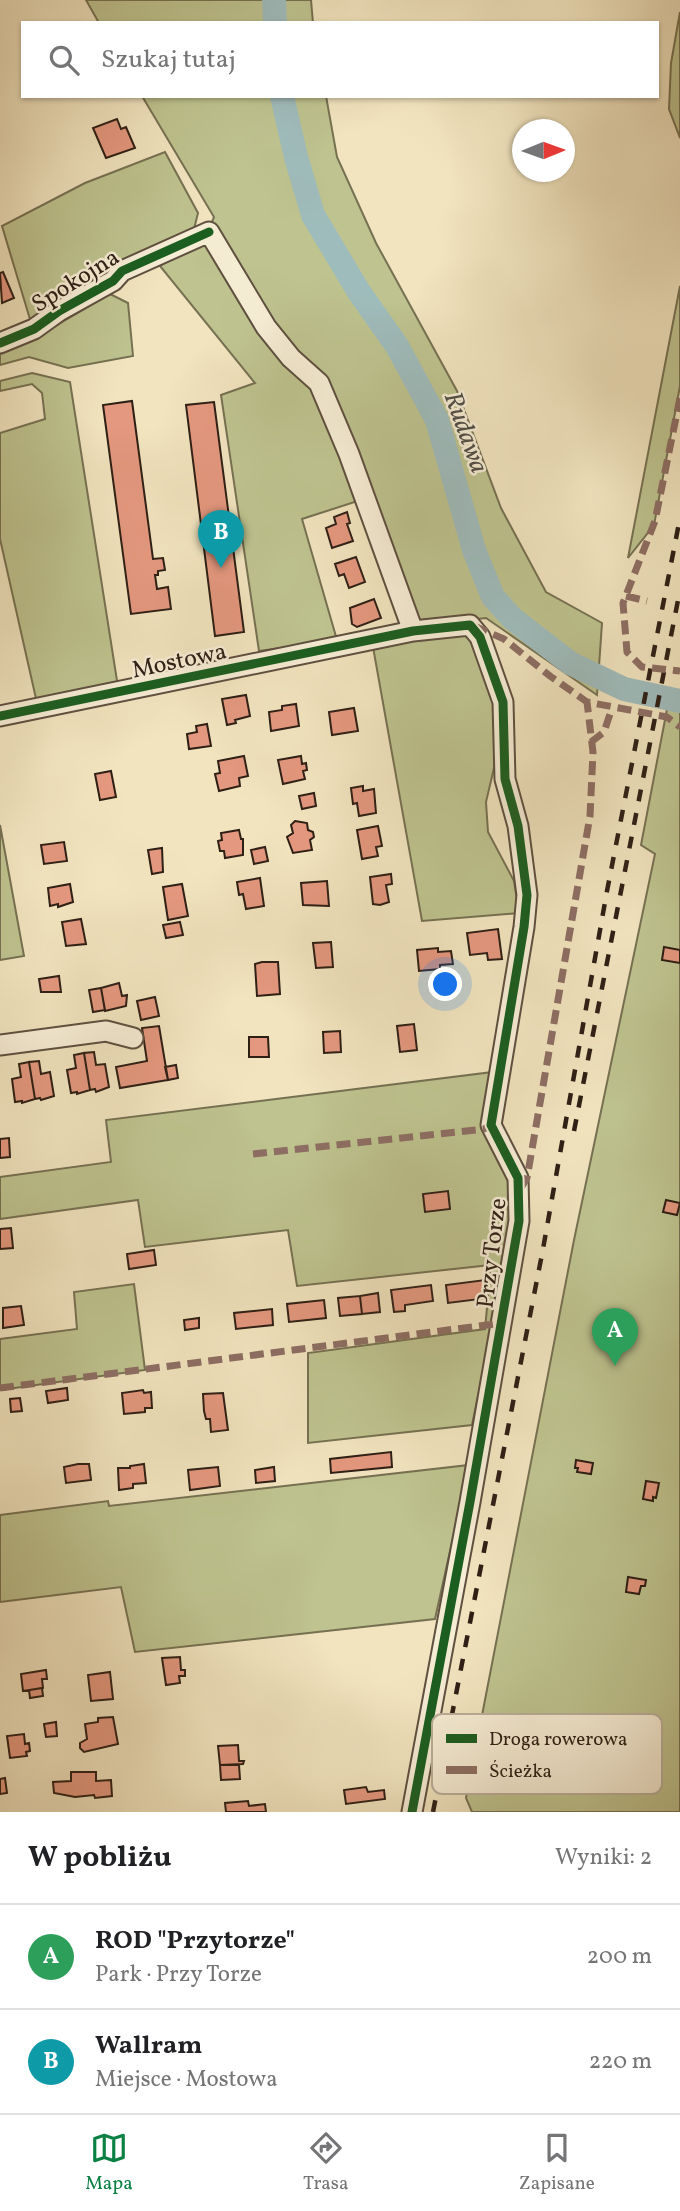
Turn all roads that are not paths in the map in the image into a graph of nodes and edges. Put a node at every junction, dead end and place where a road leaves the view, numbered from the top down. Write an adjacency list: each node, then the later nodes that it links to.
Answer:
1 (0, 343): 3 (street, Spokojna)
2 (470, 625): 3 (street, Mostowa); 7 (street, Przy Torze)
3 (413, 631): 4 (street, Mostowa)
4 (0, 716)
5 (133, 1038): 6 (street)
6 (0, 1045)
7 (412, 1812)

